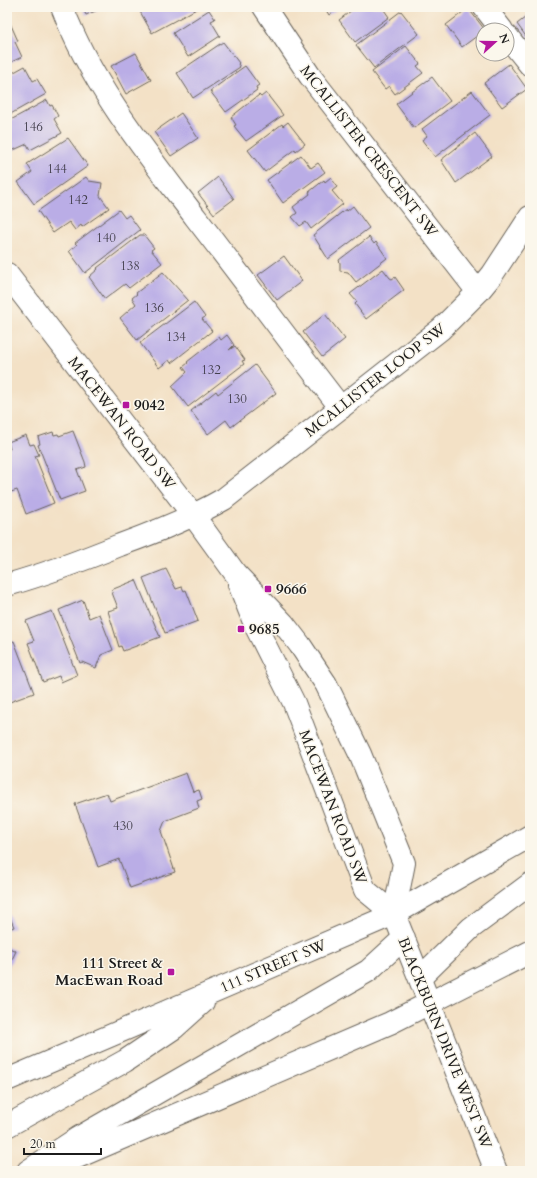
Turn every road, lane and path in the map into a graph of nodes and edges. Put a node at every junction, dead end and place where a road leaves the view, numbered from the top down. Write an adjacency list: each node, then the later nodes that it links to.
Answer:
1 (62, 7): 10 (street)
2 (264, 7): 9 (street, MCALLISTER CRESCENT SW)
3 (484, 7): 4 (street)
4 (496, 22)
5 (515, 46): 6 (street)
6 (530, 65)
7 (530, 217): 9 (street, MCALLISTER LOOP SW)
8 (7, 274): 11 (street, MACEWAN ROAD SW)
9 (478, 292): 10 (street, MCALLISTER LOOP SW)
10 (341, 408): 11 (street, MCALLISTER LOOP SW)
11 (193, 515): 12 (street, MACEWAN ROAD SW); 13 (street, MCALLISTER LOOP SW)
12 (235, 573): 16 (street, MACEWAN ROAD SW); 16 (street, MACEWAN ROAD SW)
13 (7, 585)
14 (530, 836): 16 (street, 111 STREET SW)
15 (530, 884): 19 (street)
16 (394, 914): 17 (street, BLACKBURN DRIVE WEST SW); 20 (street, 111 STREET SW)
17 (404, 938): 19 (street, BLACKBURN DRIVE WEST SW); 24 (street)
18 (530, 952): 21 (street)
19 (420, 978): 21 (street, BLACKBURN DRIVE WEST SW)
20 (216, 990): 22 (street, 111 STREET SW); 23 (street)
21 (430, 1004): 25 (street); 26 (street, BLACKBURN DRIVE WEST SW)
22 (7, 1080)
23 (7, 1126)
24 (28, 1171)
25 (45, 1171)
26 (496, 1171)

